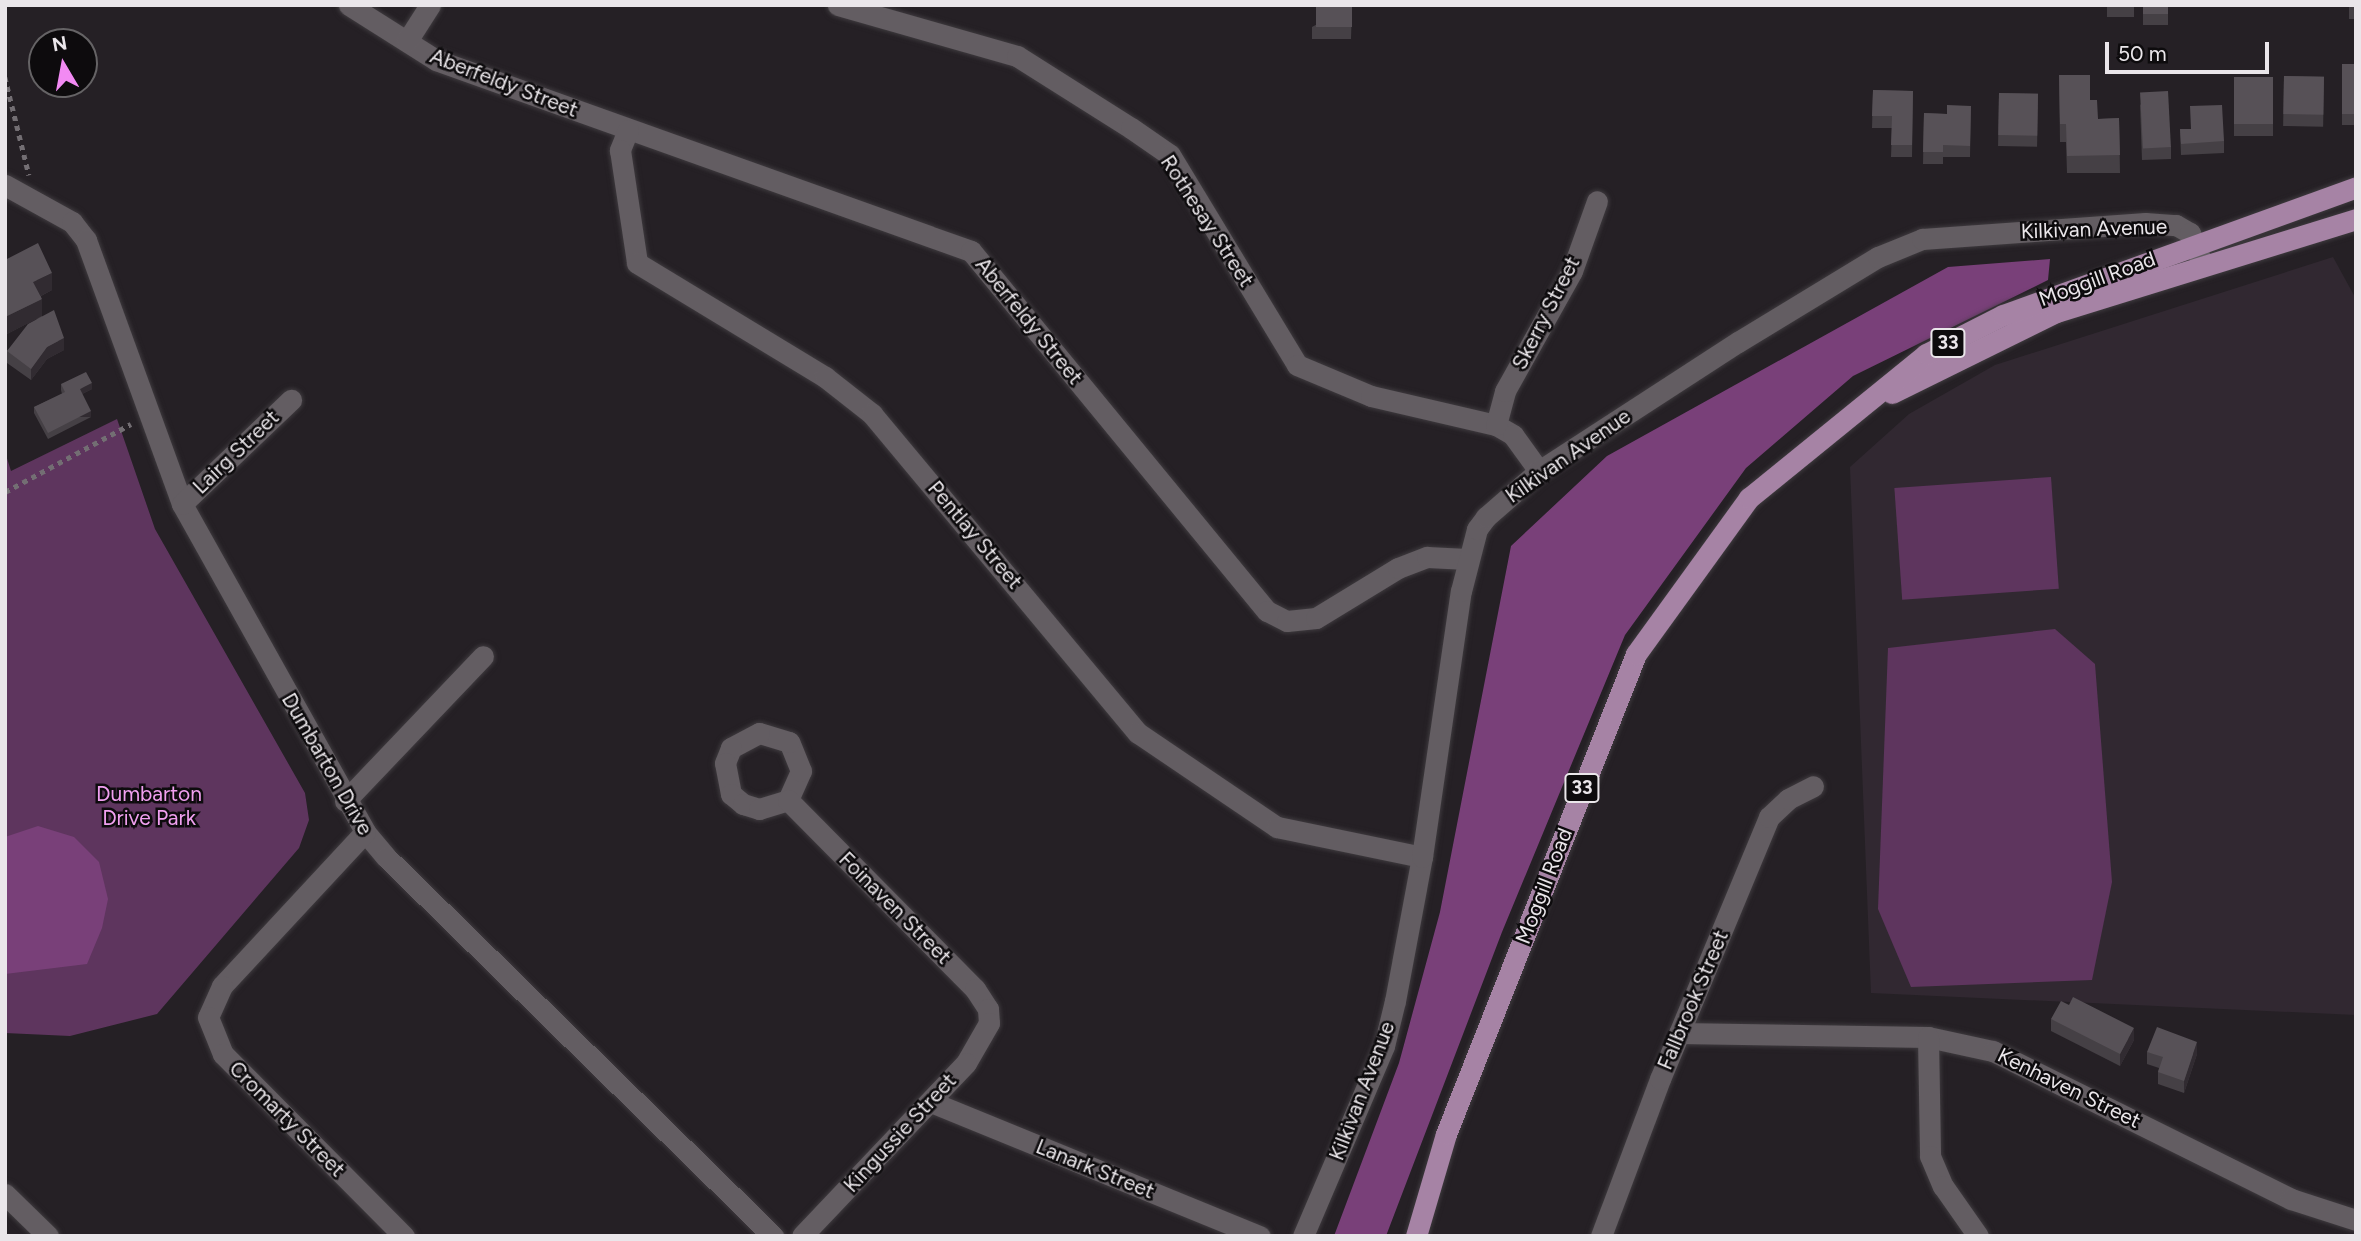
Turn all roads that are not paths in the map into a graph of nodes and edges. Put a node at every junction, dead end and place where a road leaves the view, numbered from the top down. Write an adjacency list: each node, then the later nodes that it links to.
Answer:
1 (349, 5): 4 (street, Aberfeldy Street)
2 (430, 5): 4 (street)
3 (838, 5): 14 (street, Rothesay Street)
4 (407, 41): 5 (street, Aberfeldy Street)
5 (628, 130): 17 (street, Aberfeldy Street); 23 (street, Pentlay Street)
6 (5, 185): 16 (street, Dumbarton Drive)
7 (2356, 187): 10 (main road, Moggill Road / 33)
8 (1597, 201): 14 (street, Skerry Street)
9 (2356, 219): 11 (main road, Moggill Road / 33)
10 (2196, 243): 11 (street, Kilkivan Avenue); 13 (main road, Moggill Road / 33); 15 (street, Kilkivan Avenue)
11 (2203, 268): 13 (main road, Moggill Road / 33)
12 (291, 400): 16 (street, Lairg Street)
13 (1859, 410): 36 (main road, Moggill Road / 33)
14 (1496, 425): 15 (street, Rothesay Street)
15 (1539, 471): 17 (street, Kilkivan Avenue)
16 (182, 504): 21 (street, Dumbarton Drive)
17 (1467, 559): 23 (street, Kilkivan Avenue)
18 (483, 656): 21 (street)
19 (1814, 786): 25 (street, Fallbrook Street)
20 (788, 800): 24 (street, Foinaven Street)
21 (345, 801): 22 (street, Dumbarton Drive)
22 (365, 832): 31 (street, Cromarty Street); 32 (street, Dumbarton Drive)
23 (1422, 858): 35 (street, Kilkivan Avenue)
24 (989, 1023): 27 (street, Kingussie Street)
25 (1679, 1033): 26 (street, Kenhaven Street); 37 (street, Fallbrook Street)
26 (1928, 1037): 29 (street, Kenhaven Street); 38 (street)
27 (931, 1102): 33 (street, Kingussie Street); 34 (street, Lanark Street)
28 (5, 1194): 30 (street)
29 (2356, 1220)
30 (48, 1236)
31 (404, 1236)
32 (773, 1236)
33 (802, 1236)
34 (1259, 1236)
35 (1303, 1236)
36 (1416, 1236)
37 (1601, 1236)
38 (1978, 1236)

